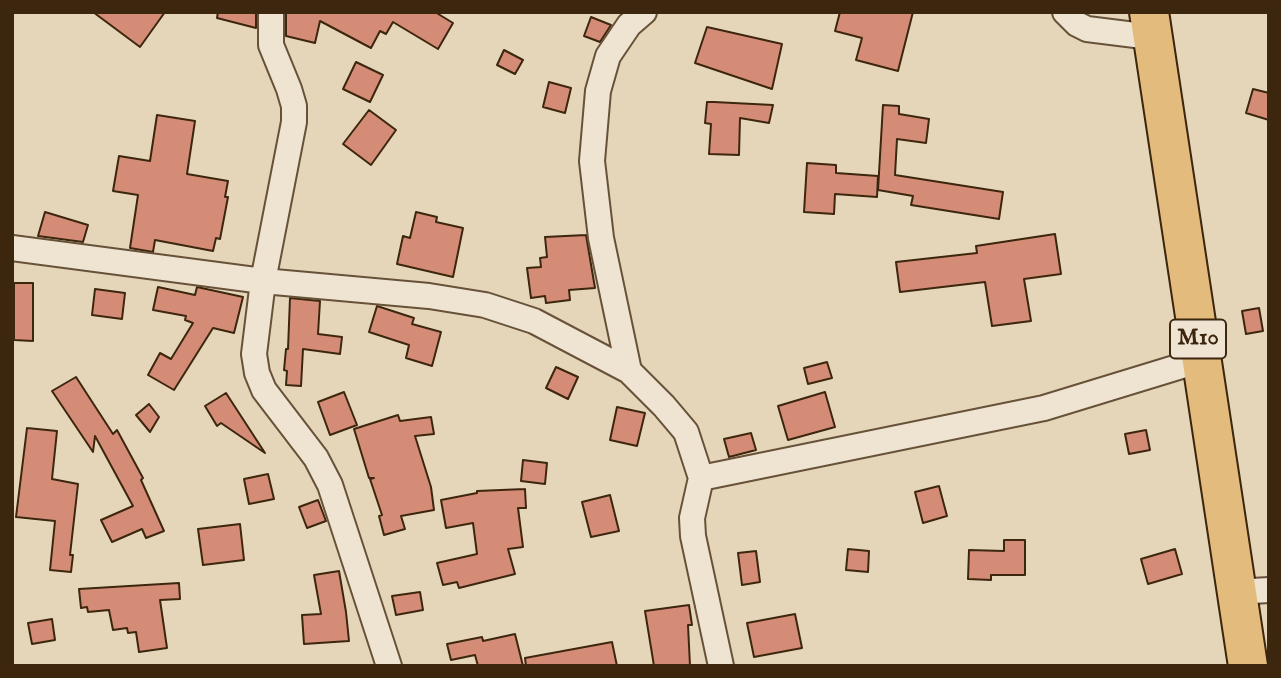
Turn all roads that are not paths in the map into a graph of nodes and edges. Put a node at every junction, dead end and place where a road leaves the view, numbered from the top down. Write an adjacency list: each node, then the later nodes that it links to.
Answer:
1 (271, 12): 6 (street)
2 (644, 12): 8 (street)
3 (1065, 12): 4 (street)
4 (1150, 24): 7 (highway, M10)
5 (12, 248): 6 (street)
6 (263, 281): 8 (street); 11 (street)
7 (1201, 360): 9 (street); 10 (highway, M10)
8 (629, 371): 9 (street)
9 (701, 478): 12 (street)
10 (1253, 591): 13 (highway, M10)
11 (389, 666)
12 (720, 666)
13 (1248, 666)

